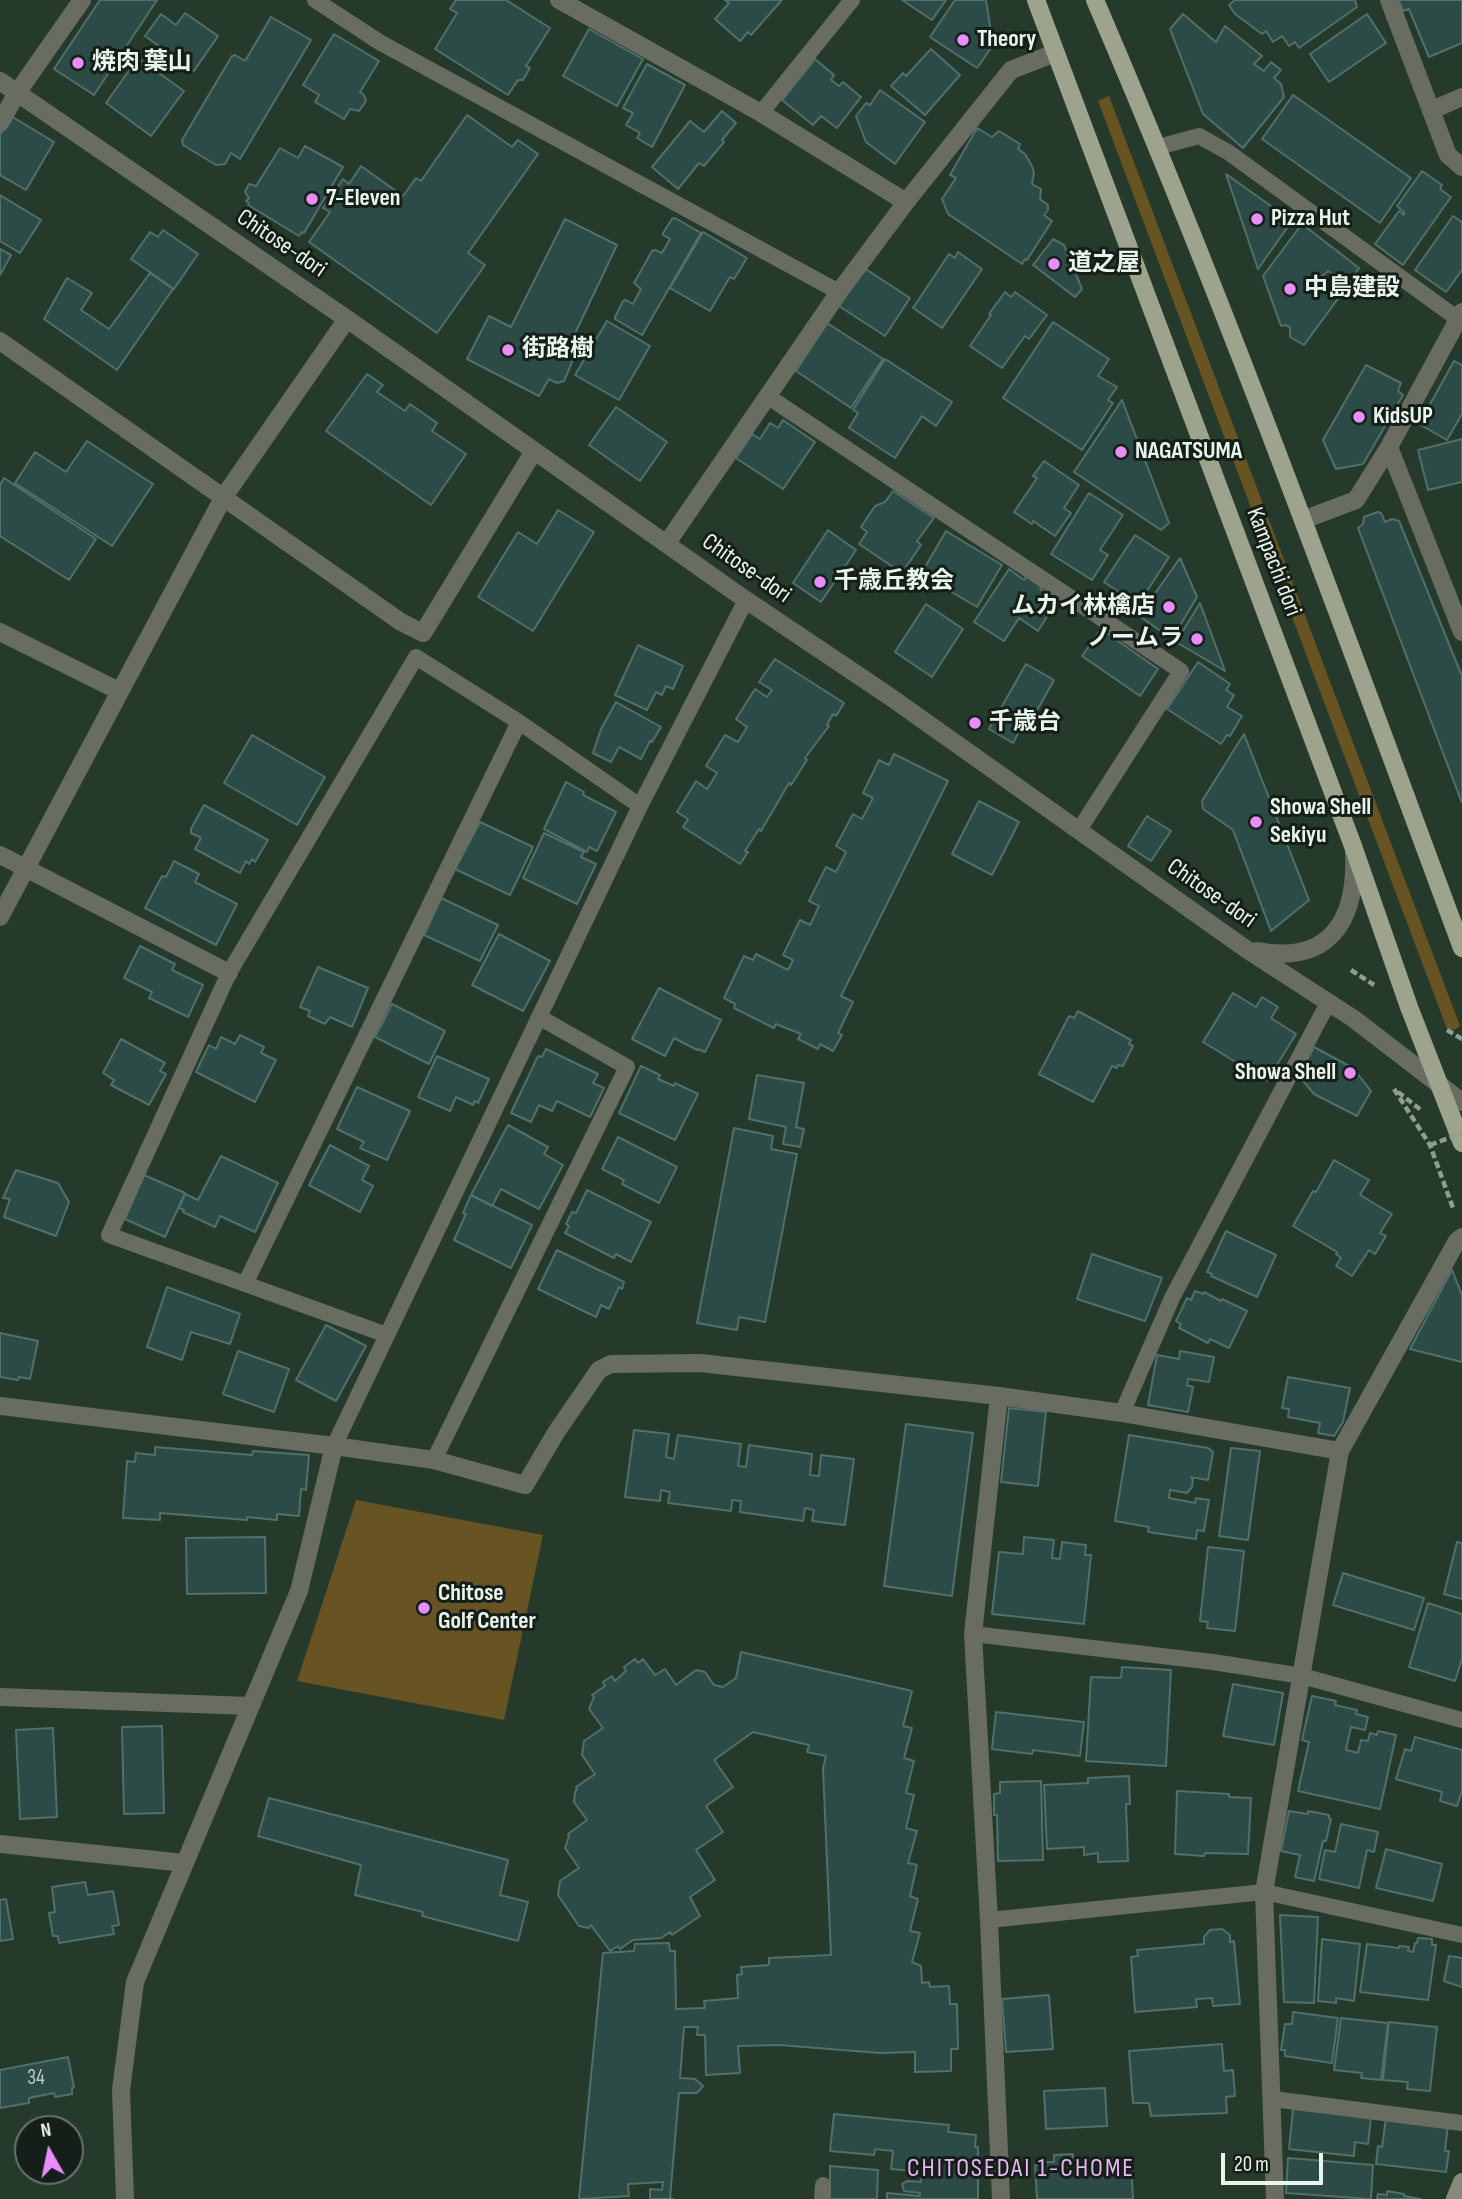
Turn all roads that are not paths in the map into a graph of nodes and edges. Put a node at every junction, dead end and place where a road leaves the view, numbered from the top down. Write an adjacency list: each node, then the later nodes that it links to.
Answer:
1 (82, 0): 10 (street)
2 (315, 0): 18 (lane)
3 (559, 0): 13 (street)
4 (852, 0): 13 (lane)
5 (1036, 0): 8 (main road, Kampachi dori)
6 (1095, 0): 15 (main road, Kampachi dori)
7 (1389, 0): 12 (street)
8 (1055, 53): 17 (street); 35 (main road, Kampachi dori)
9 (0, 81): 10 (street, Chitose-dori)
10 (17, 93): 14 (street); 20 (street, Chitose-dori)
11 (1462, 97): 12 (street)
12 (1432, 110): 16 (street)
13 (761, 113): 17 (street)
14 (0, 123)
15 (1158, 147): 19 (lane); 26 (main road, Kampachi dori)
16 (1462, 167)
17 (906, 202): 18 (street)
18 (839, 292): 22 (street)
19 (1460, 316): 23 (street)
20 (347, 319): 24 (street, Chitose-dori); 25 (street)
21 (0, 341): 25 (street)
22 (767, 396): 27 (street); 34 (lane)
23 (1389, 447): 26 (street); 30 (street)
24 (534, 450): 25 (street); 27 (street, Chitose-dori)
25 (223, 498): 31 (street)
26 (1303, 520): 39 (main road, Kampachi dori)
27 (667, 543): 28 (street, Chitose-dori)
28 (746, 600): 33 (lane); 34 (street, Chitose-dori)
29 (0, 632): 31 (street)
30 (1462, 632)
31 (119, 691): 37 (street)
32 (519, 722): 33 (lane); 41 (lane); 48 (lane)
33 (640, 806): 43 (lane)
34 (1079, 830): 40 (street, Chitose-dori)
35 (1353, 846): 40 (street); 44 (main road, Kampachi dori)
36 (0, 855): 37 (street)
37 (27, 868): 38 (street); 41 (street)
38 (0, 917)
39 (1462, 948)
40 (1247, 949): 42 (street, Chitose-dori)
41 (229, 973): 48 (lane)
42 (1328, 1003): 44 (street, Chitose-dori); 52 (lane)
43 (539, 1017): 49 (lane); 55 (lane)
44 (1441, 1086): 45 (street, Chitose-dori); 46 (main road, Kampachi dori)
45 (1462, 1102)
46 (1462, 1143)
47 (1462, 1237): 54 (street)
48 (244, 1283): 49 (lane)
49 (387, 1335): 53 (lane)
50 (999, 1396): 52 (street); 55 (street); 56 (street)
51 (0, 1406): 53 (street)
52 (1122, 1413): 54 (street)
53 (334, 1446): 55 (street); 59 (street)
54 (1340, 1451): 57 (street)
55 (434, 1460)
56 (972, 1634): 57 (lane); 64 (street)
57 (1302, 1676): 60 (lane); 63 (street)
58 (0, 1697): 59 (street)
59 (250, 1706): 62 (street)
60 (1462, 1720)
61 (0, 1844): 62 (street)
62 (184, 1863): 69 (street)
63 (1264, 1892): 64 (lane); 65 (lane); 66 (street)
64 (989, 1920): 70 (street)
65 (1462, 1935)
66 (1273, 2099): 67 (lane); 71 (street)
67 (1462, 2123)
68 (1462, 2182): 72 (main road)
69 (124, 2199)
70 (1001, 2199)
71 (1275, 2199)
72 (1455, 2199)

